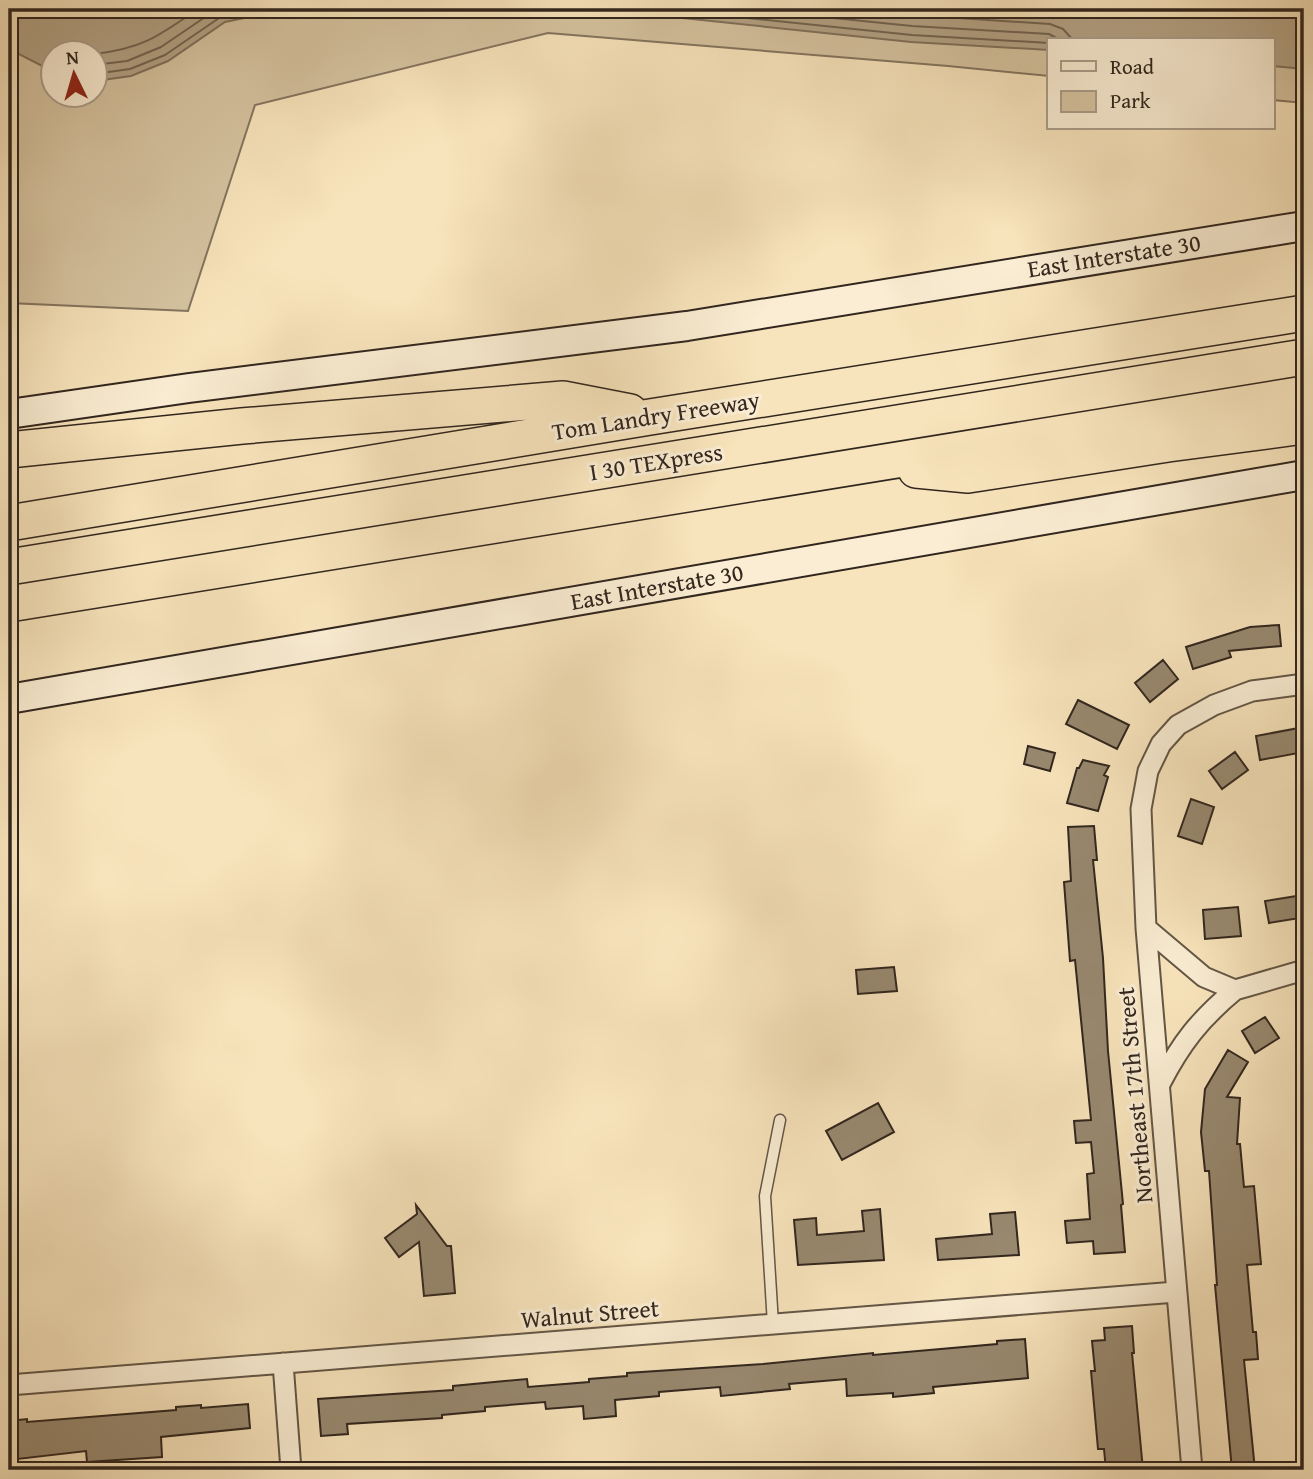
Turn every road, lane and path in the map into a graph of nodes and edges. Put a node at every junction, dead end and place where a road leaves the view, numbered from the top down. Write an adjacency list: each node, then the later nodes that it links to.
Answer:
1 (1304, 226): 5 (main road, East Interstate 30)
2 (1304, 313): 6 (highway, Tom Landry Freeway)
3 (1304, 357): 12 (highway, I 30 TEXpress)
4 (1304, 394): 9 (highway)
5 (9, 414)
6 (650, 416): 8 (highway); 11 (highway, Tom Landry Freeway)
7 (1304, 426): 9 (highway)
8 (9, 450)
9 (867, 466): 13 (highway)
10 (1304, 475): 15 (main road, East Interstate 30)
11 (9, 523)
12 (9, 567)
13 (9, 604)
14 (1304, 684): 16 (street, Northeast 17th Street)
15 (9, 699)
16 (1146, 928): 18 (street); 19 (street, Northeast 17th Street)
17 (1304, 970): 18 (street)
18 (1235, 990): 19 (street)
19 (1159, 1085): 21 (street, Northeast 17th Street)
20 (780, 1120): 22 (lane)
21 (1176, 1292): 22 (street, Walnut Street); 26 (street, Northeast 17th Street)
22 (773, 1324): 23 (street, Walnut Street)
23 (283, 1363): 24 (street, Walnut Street); 25 (street)
24 (9, 1385)
25 (291, 1470)
26 (1192, 1470)

